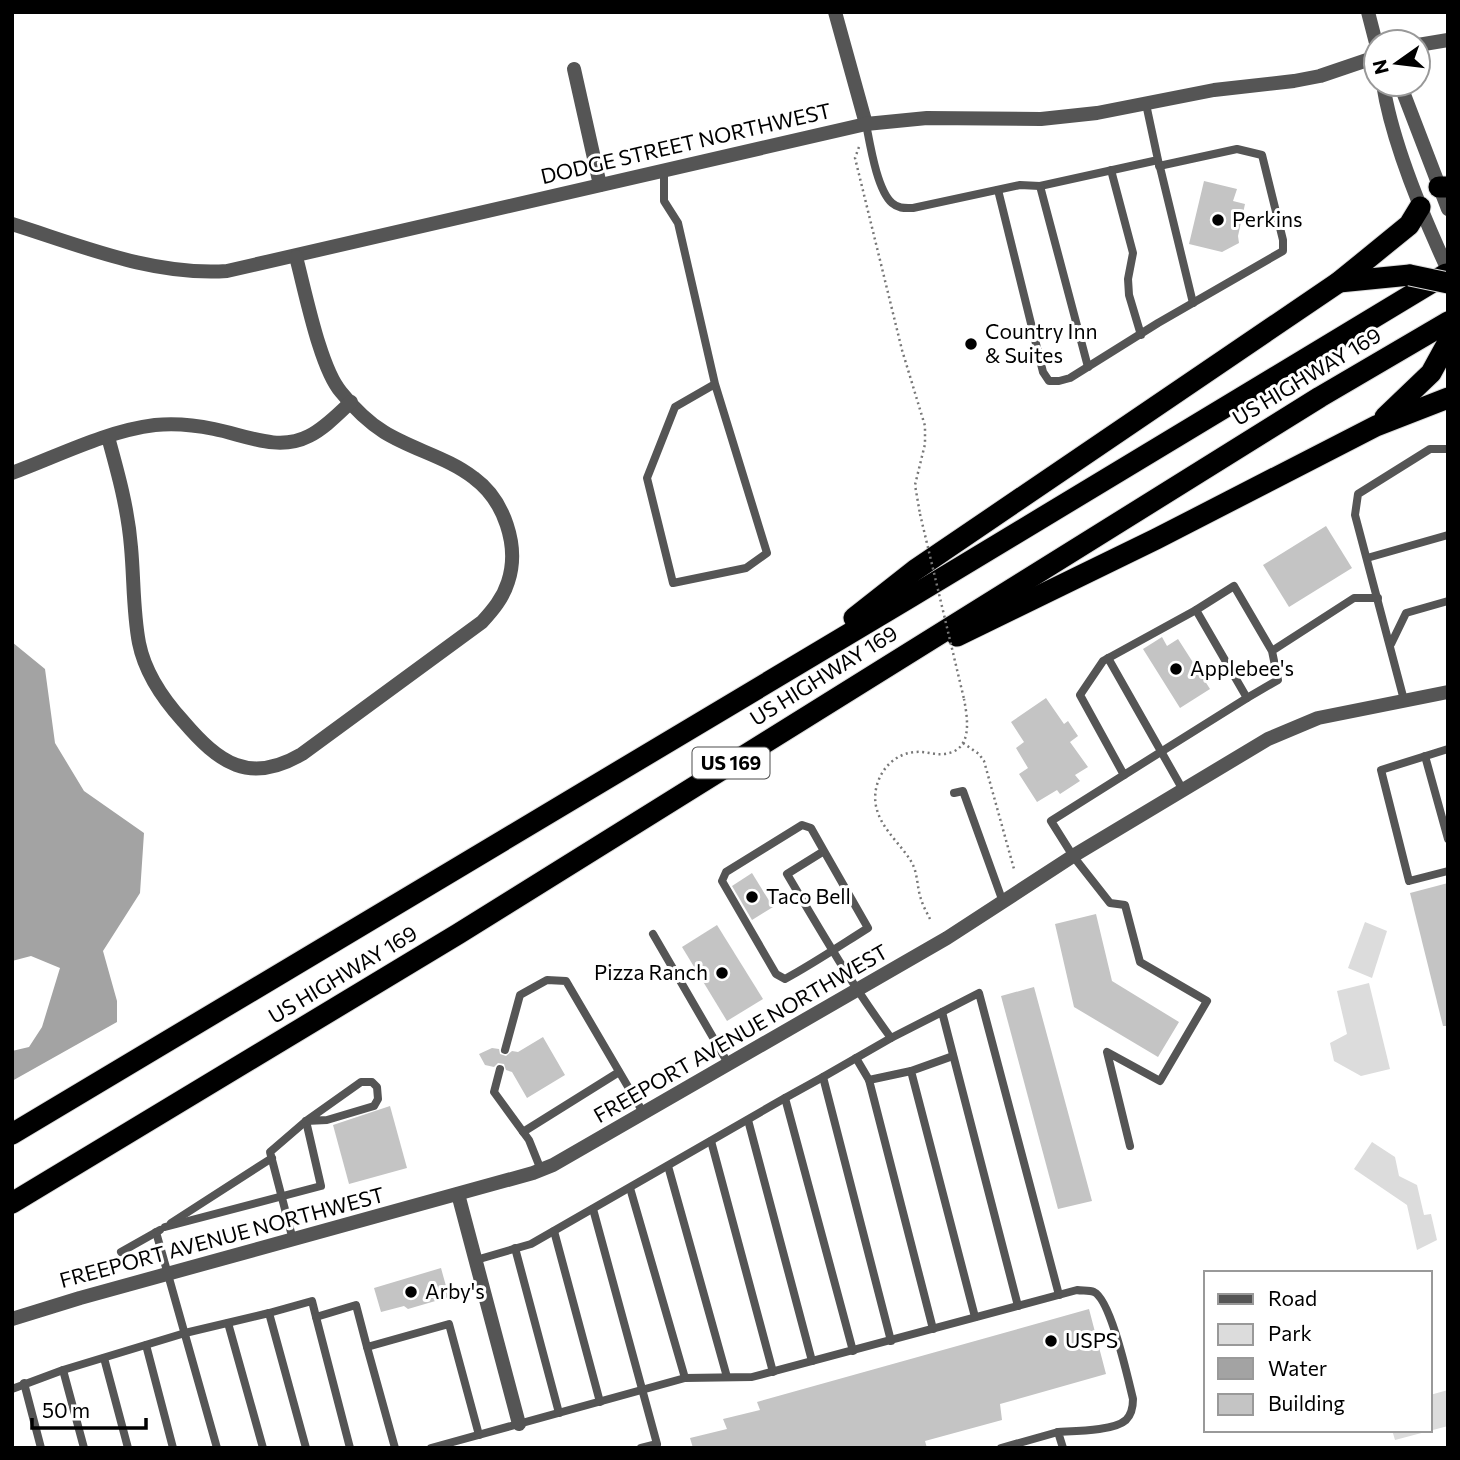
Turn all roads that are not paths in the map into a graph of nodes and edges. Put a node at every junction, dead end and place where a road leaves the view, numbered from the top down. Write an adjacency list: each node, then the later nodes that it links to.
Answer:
1 (835, 12): 7 (street)
2 (1362, 62): 6 (street, DODGE STREET NORTHWEST)
3 (574, 69): 11 (street)
4 (1385, 98): 15 (street)
5 (1406, 98): 13 (street)
6 (1146, 104): 7 (street, DODGE STREET NORTHWEST); 8 (lane)
7 (866, 124): 10 (street, DODGE STREET NORTHWEST); 14 (lane)
8 (1159, 163): 9 (lane); 22 (lane); 22 (lane)
9 (1111, 170): 12 (lane); 24 (lane)
10 (664, 171): 11 (street, DODGE STREET NORTHWEST); 27 (lane)
11 (600, 186): 18 (street, DODGE STREET NORTHWEST)
12 (1040, 186): 14 (lane); 26 (lane)
13 (1443, 187): 16 (street)
14 (998, 190): 26 (lane)
15 (1420, 207): 19 (street); 20 (highway)
16 (1448, 209)
17 (12, 224): 18 (street, DODGE STREET NORTHWEST)
18 (296, 257): 29 (street)
19 (1445, 262): 42 (highway, US HIGHWAY 169 / US 169)
20 (1339, 282): 21 (highway, bridge); 42 (highway)
21 (1448, 283)
22 (1193, 303): 24 (lane)
23 (1448, 322): 43 (highway, US HIGHWAY 169 / US 169)
24 (1141, 335): 26 (lane)
25 (1448, 342): 30 (highway)
26 (1088, 367)
27 (716, 384): 27 (lane)
28 (1448, 398): 30 (highway)
29 (351, 402): 31 (street); 31 (street)
30 (1376, 426): 43 (highway)
31 (108, 437): 33 (street)
32 (1448, 449): 35 (lane)
33 (12, 473)
34 (1448, 535): 35 (lane)
35 (1367, 558): 36 (lane)
36 (1378, 598): 39 (lane); 40 (lane)
37 (1448, 601): 39 (lane)
38 (1196, 610): 40 (lane); 41 (lane); 45 (lane)
39 (1391, 644): 46 (lane)
40 (1272, 651): 45 (lane)
41 (1108, 659): 48 (lane); 50 (lane)
42 (778, 676): 77 (highway, US HIGHWAY 169 / US 169)
43 (854, 686): 86 (highway, US HIGHWAY 169 / US 169)
44 (1448, 691): 46 (street, FREEPORT AVENUE NORTHWEST)
45 (1247, 698): 48 (lane)
46 (1404, 700): 51 (street, FREEPORT AVENUE NORTHWEST)
47 (1448, 750): 49 (lane)
48 (1160, 751): 50 (lane); 51 (lane)
49 (1425, 756): 53 (lane); 56 (lane)
50 (1124, 775): 55 (lane)
51 (1183, 790): 55 (street, FREEPORT AVENUE NORTHWEST)
52 (954, 793): 57 (lane)
53 (1448, 839)
54 (824, 851): 59 (lane); 59 (lane); 59 (lane)
55 (1073, 856): 57 (street, FREEPORT AVENUE NORTHWEST); 79 (lane)
56 (1448, 872)
57 (1003, 902): 60 (street, FREEPORT AVENUE NORTHWEST)
58 (653, 934): 66 (lane)
59 (832, 950): 60 (lane)
60 (856, 991): 62 (lane); 66 (street, FREEPORT AVENUE NORTHWEST)
61 (942, 1012): 62 (lane); 64 (lane); 96 (lane)
62 (891, 1038): 65 (lane)
63 (505, 1050): 69 (lane)
64 (953, 1056): 68 (lane); 97 (lane)
65 (856, 1058): 70 (lane); 71 (lane)
66 (729, 1065): 73 (street, FREEPORT AVENUE NORTHWEST)
67 (500, 1069): 76 (lane)
68 (911, 1071): 71 (lane); 100 (lane)
69 (619, 1072): 73 (lane); 76 (lane)
70 (823, 1077): 72 (lane); 105 (lane)
71 (869, 1080): 103 (lane)
72 (785, 1098): 74 (lane); 108 (lane)
73 (644, 1114): 82 (street, FREEPORT AVENUE NORTHWEST)
74 (748, 1120): 78 (lane); 110 (lane)
75 (306, 1121): 75 (lane); 80 (lane); 85 (lane)
76 (523, 1132): 82 (lane)
77 (12, 1134)
78 (710, 1141): 81 (lane); 112 (lane)
79 (1130, 1146)
80 (272, 1158): 85 (lane); 88 (lane)
81 (668, 1166): 83 (lane); 113 (lane)
82 (541, 1170): 84 (street, FREEPORT AVENUE NORTHWEST)
83 (630, 1188): 87 (lane); 114 (lane)
84 (458, 1194): 91 (street, FREEPORT AVENUE NORTHWEST); 94 (street)
85 (282, 1197): 88 (lane); 91 (lane)
86 (12, 1203)
87 (593, 1209): 89 (lane); 117 (lane)
88 (165, 1227): 90 (lane)
89 (554, 1231): 92 (lane); 118 (lane)
90 (156, 1232): 93 (lane); 95 (lane)
91 (293, 1240): 95 (street, FREEPORT AVENUE NORTHWEST)
92 (515, 1248): 94 (lane); 119 (lane)
93 (121, 1252)
94 (476, 1260): 120 (street)
95 (168, 1274): 101 (street, FREEPORT AVENUE NORTHWEST); 104 (lane)
96 (1059, 1295): 97 (lane); 121 (lane)
97 (1018, 1306): 100 (lane)
98 (269, 1313): 99 (lane); 102 (lane); 129 (lane)
99 (316, 1317): 107 (lane); 130 (lane)
100 (975, 1317): 103 (lane)
101 (12, 1319)
102 (228, 1323): 104 (lane); 128 (lane)
103 (933, 1329): 105 (lane)
104 (185, 1333): 106 (lane); 127 (lane)
105 (891, 1341): 108 (lane)
106 (146, 1345): 109 (lane); 126 (lane)
107 (367, 1346): 122 (lane); 131 (lane)
108 (853, 1351): 110 (lane)
109 (104, 1358): 111 (lane); 125 (lane)
110 (812, 1362): 112 (lane)
111 (63, 1370): 115 (lane); 124 (lane)
112 (773, 1372): 113 (lane)
113 (727, 1377): 114 (lane)
114 (684, 1378): 117 (lane)
115 (24, 1383): 116 (lane); 123 (lane)
116 (12, 1389)
117 (643, 1390): 118 (lane); 133 (lane)
118 (600, 1402): 119 (lane)
119 (559, 1413): 120 (lane)
120 (519, 1424): 122 (lane)
121 (1058, 1432): 134 (lane); 135 (lane)
122 (479, 1435): 132 (lane)
123 (41, 1448)
124 (85, 1448)
125 (128, 1448)
126 (173, 1448)
127 (217, 1448)
128 (262, 1448)
129 (306, 1448)
130 (350, 1448)
131 (396, 1448)
132 (430, 1448)
133 (641, 1448)
134 (1001, 1448)
135 (1063, 1448)

